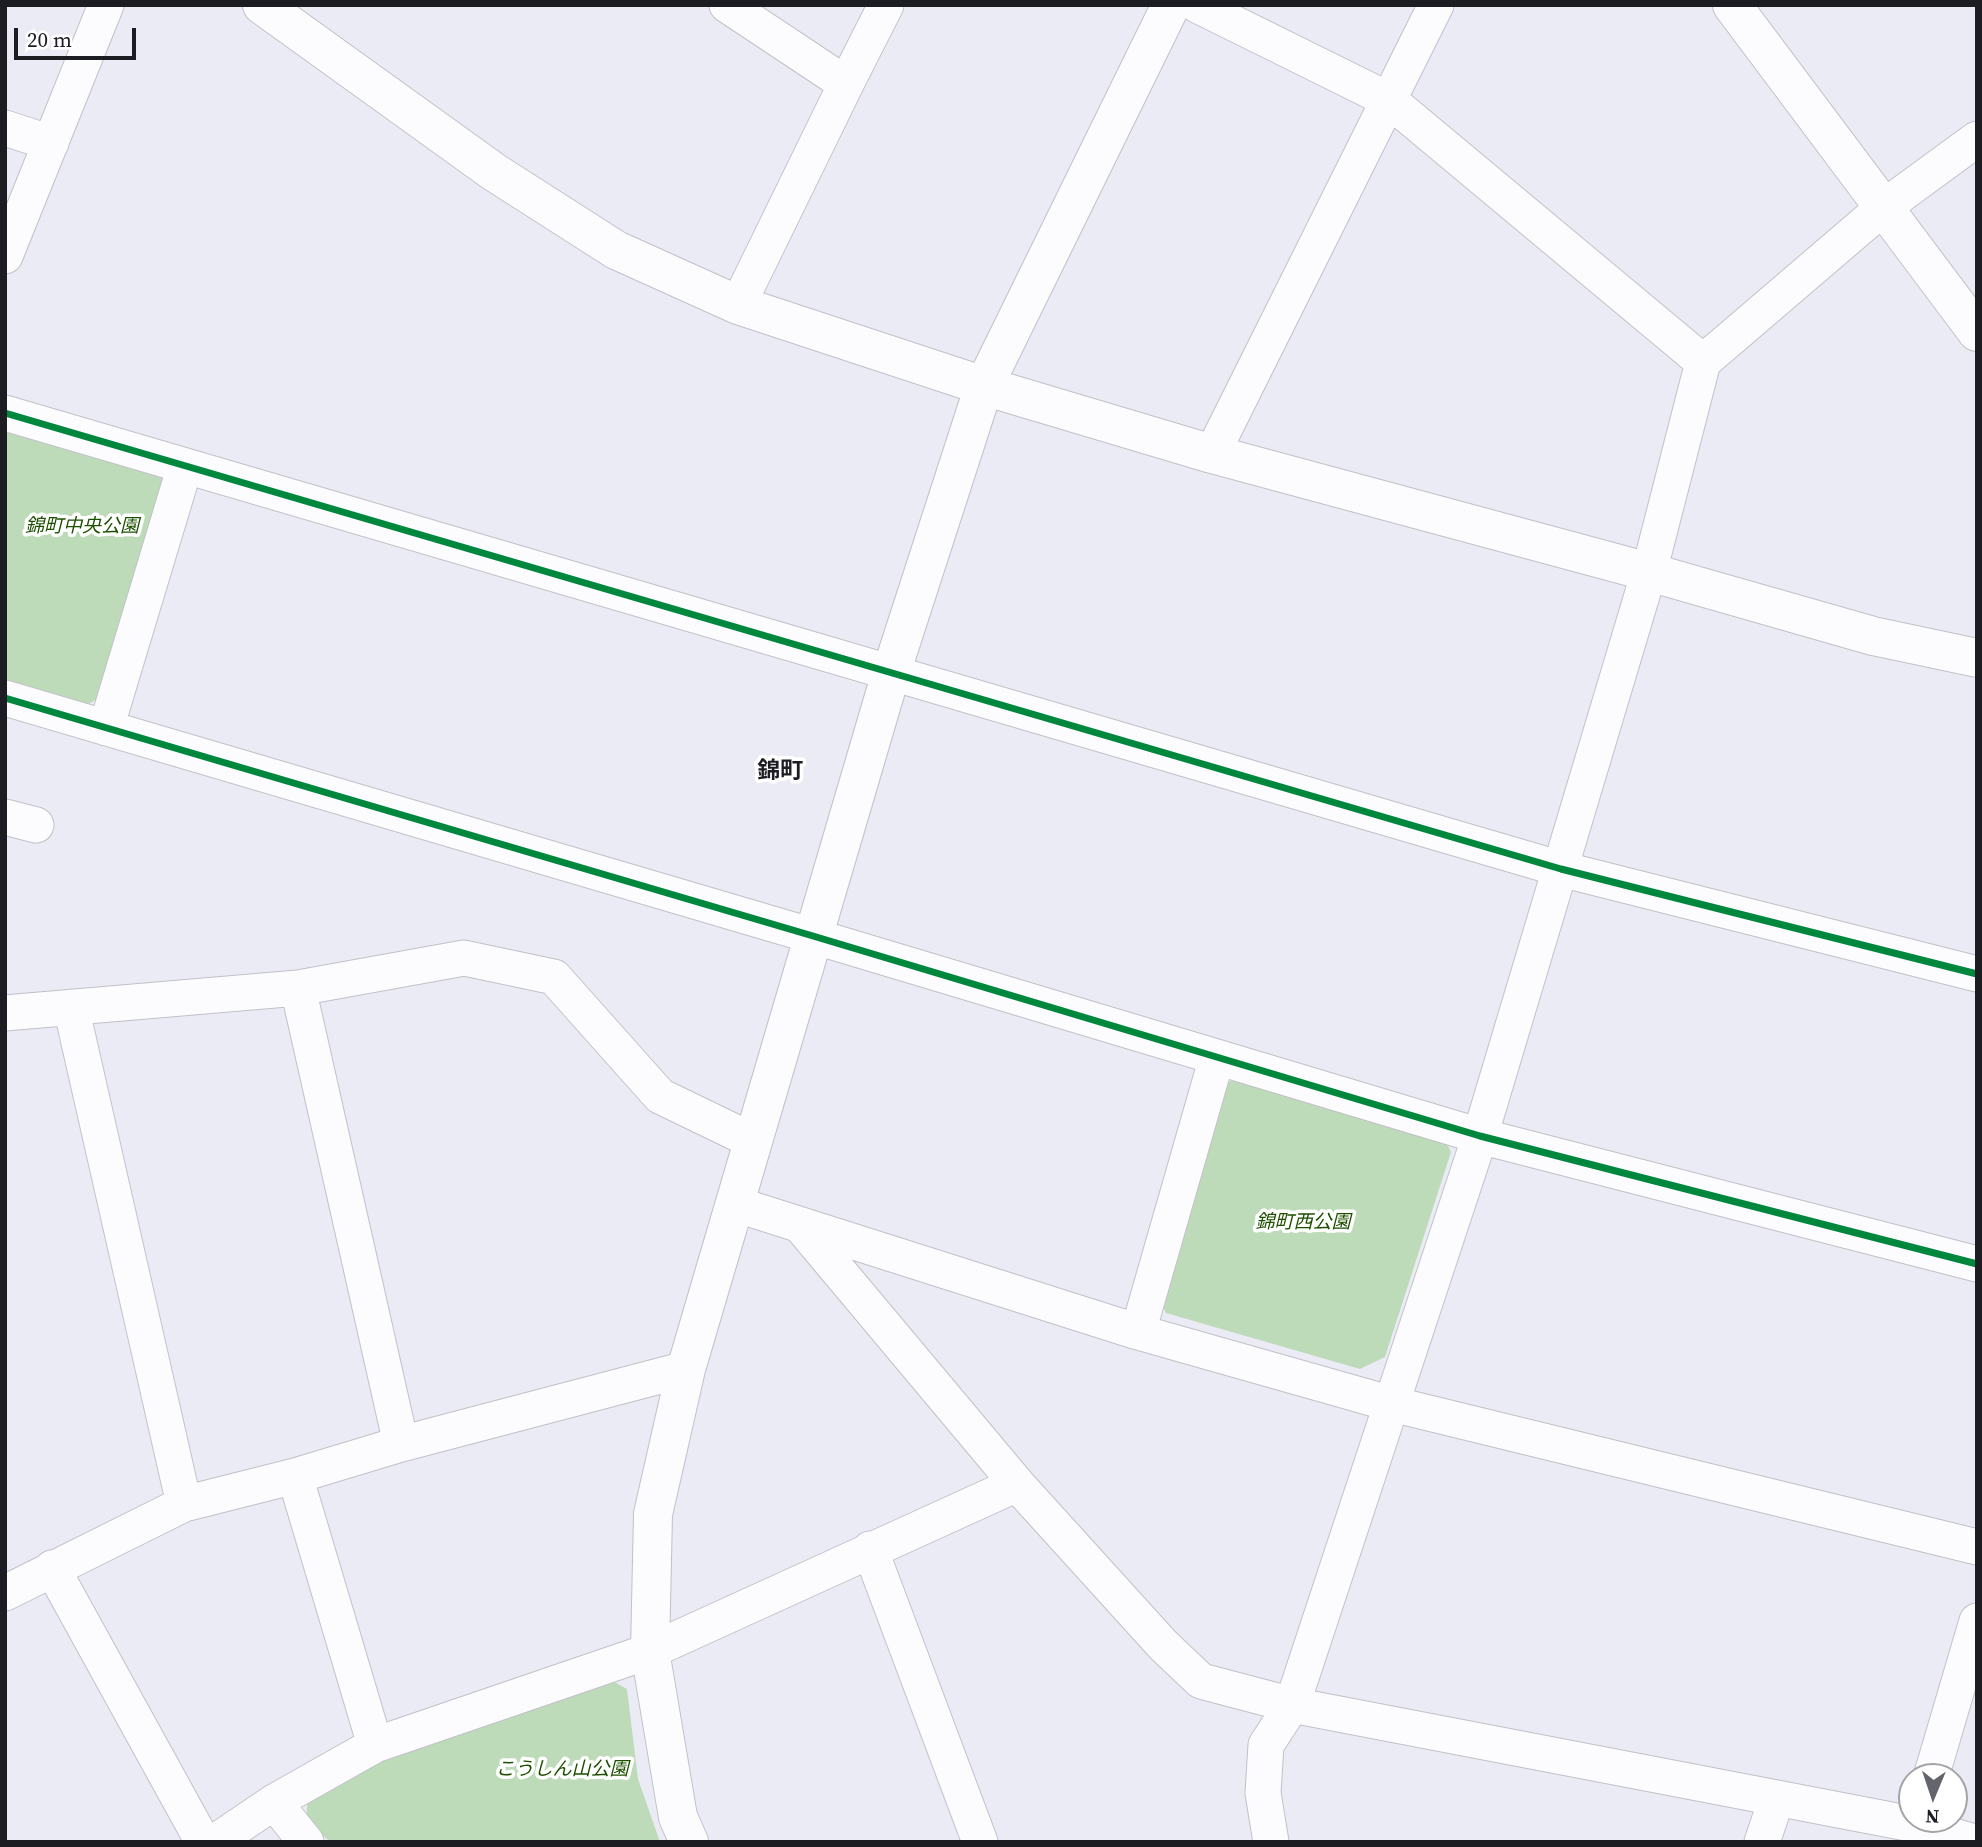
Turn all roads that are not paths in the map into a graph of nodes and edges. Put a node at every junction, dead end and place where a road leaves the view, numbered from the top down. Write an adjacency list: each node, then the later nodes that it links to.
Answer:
1 (106, 5): 13 (street)
2 (261, 5): 16 (street)
3 (727, 5): 9 (street)
4 (887, 5): 9 (street)
5 (1171, 5): 19 (street)
6 (1197, 5): 10 (street)
7 (1436, 5): 10 (street)
8 (1732, 5): 14 (street)
9 (845, 84): 16 (street)
10 (1389, 100): 18 (street); 21 (street)
11 (5, 128): 13 (street)
12 (1977, 139): 14 (street)
13 (51, 143): 15 (street)
14 (1884, 207): 17 (street); 18 (street)
15 (5, 256)
16 (738, 305): 19 (street)
17 (1977, 332)
18 (1703, 362): 23 (street)
19 (984, 386): 21 (street); 25 (street)
20 (5, 413): 22 (street)
21 (1212, 454): 23 (street)
22 (185, 466): 25 (street); 27 (street)
23 (1649, 572): 24 (street); 28 (street)
24 (1977, 658)
25 (891, 673): 28 (street); 29 (street)
26 (5, 698): 27 (street)
27 (106, 728): 29 (street)
28 (1560, 869): 30 (street); 35 (street)
29 (813, 936): 34 (street); 36 (street)
30 (1977, 974)
31 (298, 988): 32 (street); 36 (street); 43 (street)
32 (71, 1007): 33 (street); 46 (street)
33 (5, 1013)
34 (1216, 1057): 35 (street); 40 (street)
35 (1480, 1136): 39 (street); 42 (street)
36 (753, 1141): 37 (street)
37 (734, 1204): 38 (street); 41 (street)
38 (800, 1225): 40 (street); 45 (street)
39 (1977, 1265)
40 (1138, 1332): 42 (street)
41 (686, 1369): 43 (street); 52 (street)
42 (1392, 1404): 47 (street); 53 (street)
43 (401, 1444): 44 (street)
44 (295, 1476): 46 (street); 54 (street)
45 (1017, 1484): 48 (street); 53 (street)
46 (184, 1504): 49 (street)
47 (1977, 1546)
48 (870, 1549): 52 (street); 64 (street)
49 (52, 1568): 50 (street); 60 (street)
50 (5, 1593)
51 (1977, 1621): 55 (street)
52 (650, 1651): 54 (street); 63 (street)
53 (1292, 1705): 56 (street); 65 (street)
54 (375, 1745): 57 (street)
55 (1935, 1763)
56 (1777, 1798): 58 (street); 66 (street)
57 (274, 1802): 61 (street); 62 (street)
58 (1898, 1819)
59 (1949, 1833): 67 (street)
60 (203, 1842)
61 (215, 1842)
62 (306, 1842)
63 (689, 1842)
64 (980, 1842)
65 (1271, 1842)
66 (1762, 1842)
67 (1974, 1842)

